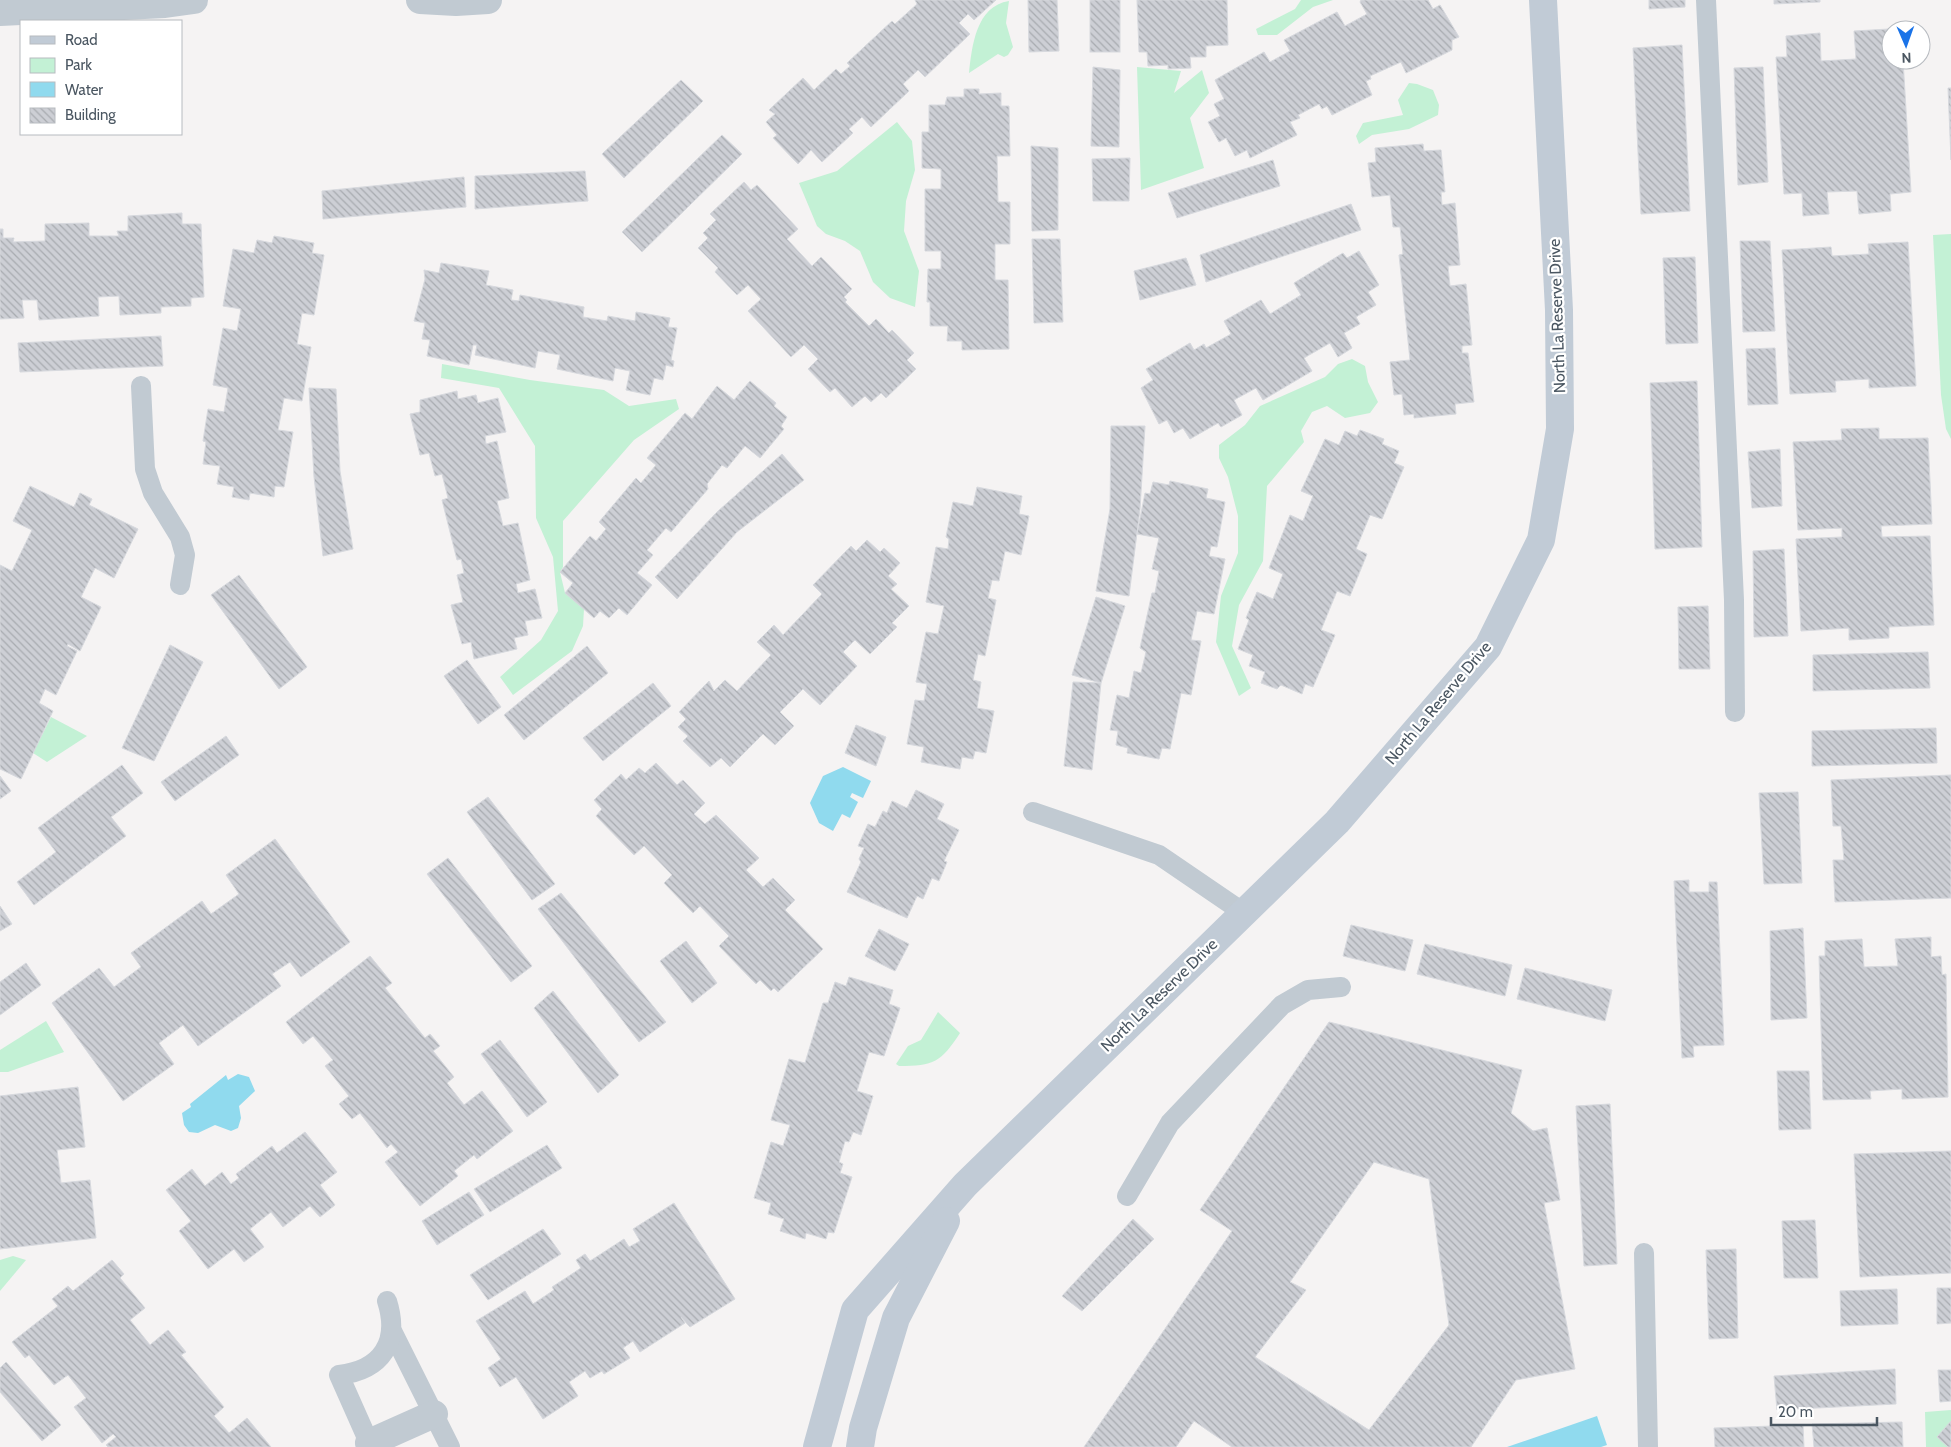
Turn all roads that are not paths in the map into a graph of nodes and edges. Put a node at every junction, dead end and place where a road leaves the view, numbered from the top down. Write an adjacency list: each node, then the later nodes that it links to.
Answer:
1 (194, 0): 6 (street)
2 (420, 0): 3 (street)
3 (488, 0)
4 (1542, 0): 11 (street, North La Reserve Drive)
5 (1706, 0): 9 (lane)
6 (0, 12)
7 (141, 386): 8 (lane)
8 (180, 585)
9 (1735, 712)
10 (1033, 812): 11 (lane)
11 (1244, 913): 13 (street, North La Reserve Drive)
12 (1341, 987): 14 (lane)
13 (965, 1185): 21 (street, North La Reserve Drive); 22 (street, North La Reserve Drive)
14 (1127, 1196)
15 (1644, 1253): 23 (lane)
16 (387, 1301): 17 (lane)
17 (392, 1331): 18 (lane); 19 (lane)
18 (434, 1414): 19 (street); 20 (lane)
19 (370, 1445)
20 (450, 1447)
21 (817, 1447)
22 (860, 1447)
23 (1648, 1447)

